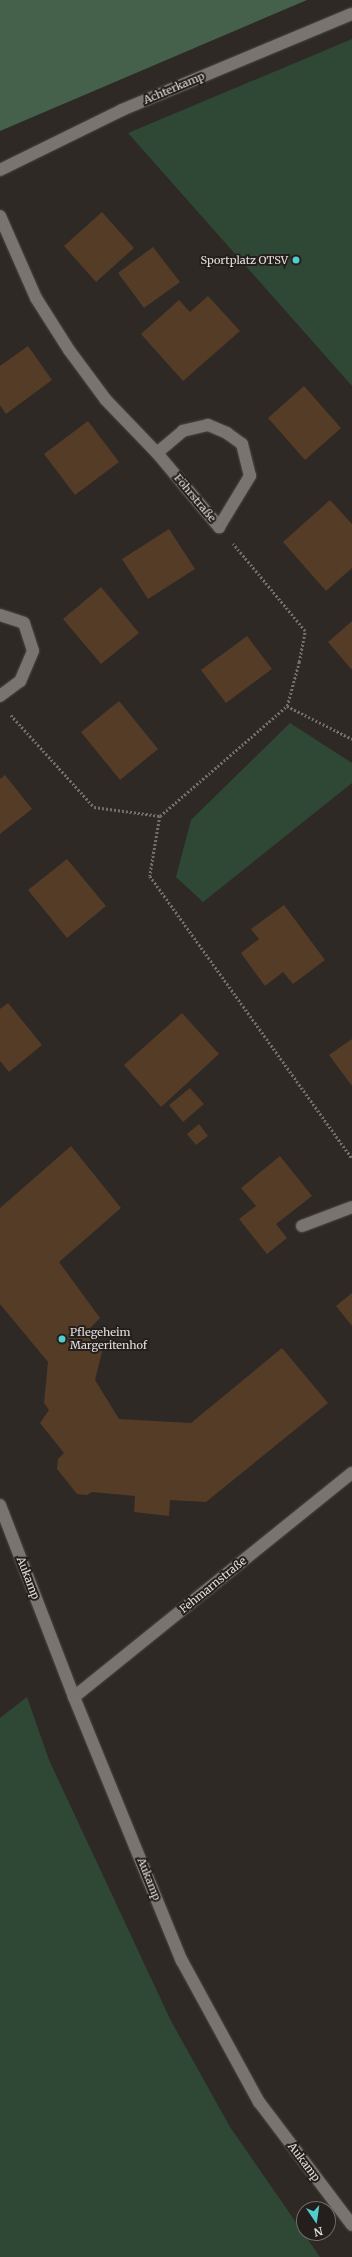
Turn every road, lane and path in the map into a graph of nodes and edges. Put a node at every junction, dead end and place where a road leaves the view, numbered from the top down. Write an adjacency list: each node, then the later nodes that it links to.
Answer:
1 (352, 14): 2 (street, Achterkamp)
2 (0, 170)
3 (0, 216): 4 (street, Föhrstraße)
4 (157, 453): 5 (street, Föhrstraße); 5 (street, Föhrstraße)
5 (219, 527): 8 (path)
6 (0, 615): 7 (street)
7 (0, 696)
8 (287, 706): 10 (path); 11 (path)
9 (10, 714): 11 (path)
10 (352, 739)
11 (160, 816): 12 (path)
12 (352, 1158)
13 (352, 1207): 14 (street)
14 (302, 1226)
15 (352, 1473): 17 (street, Fehmarnstraße)
16 (0, 1505): 17 (street, Aukamp)
17 (74, 1697): 18 (street, Aukamp)
18 (352, 2225)

